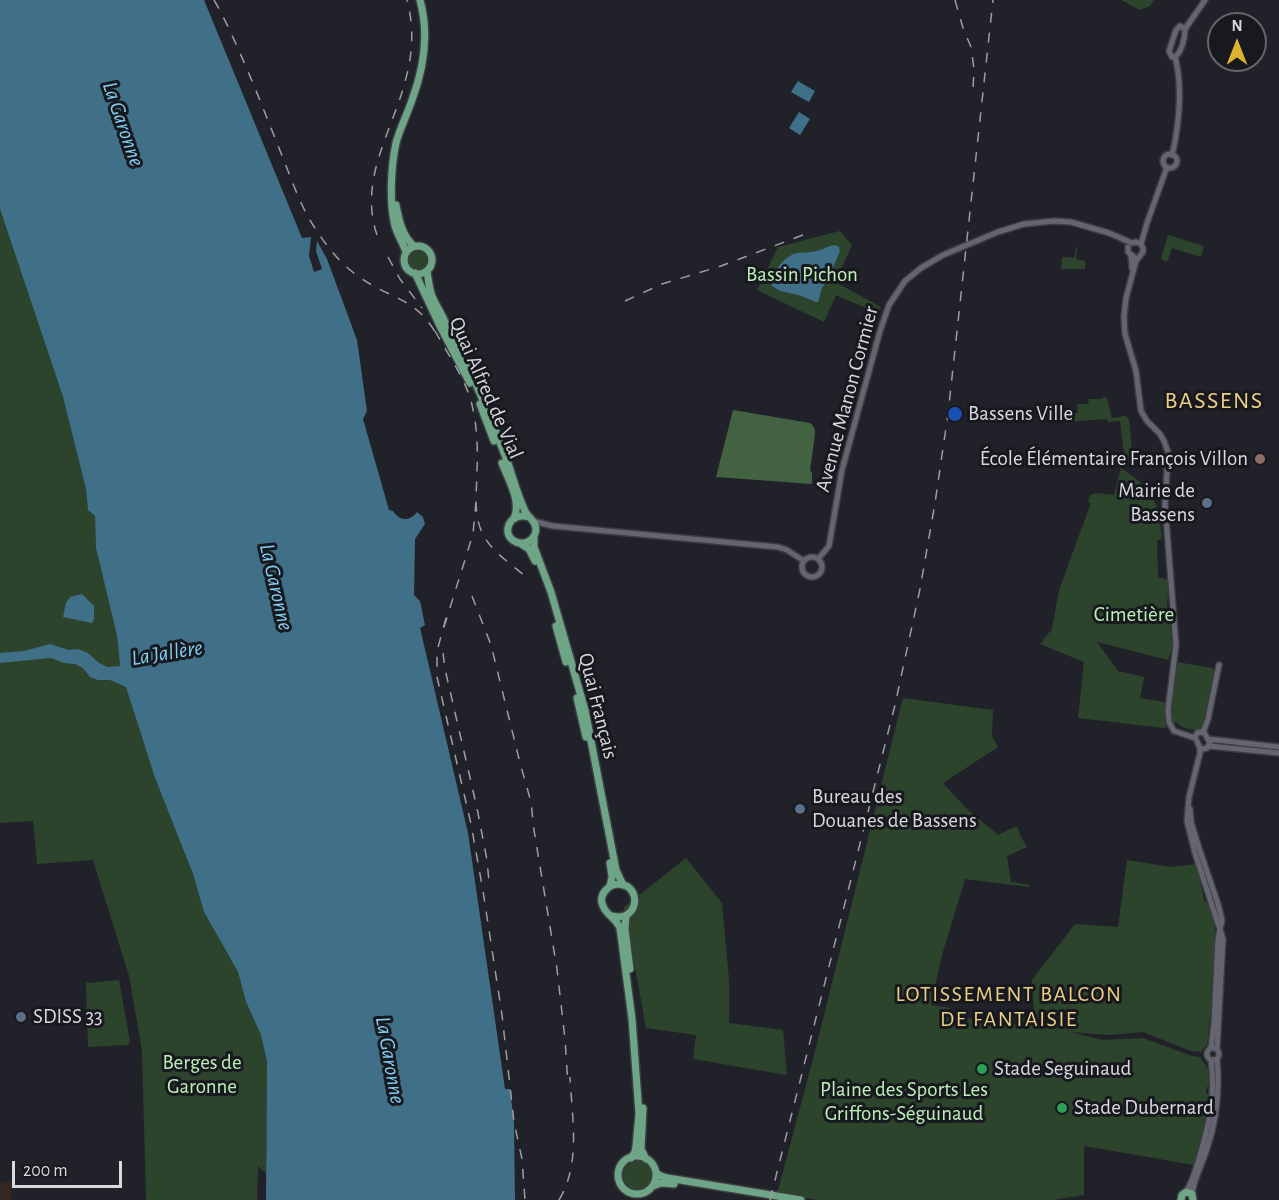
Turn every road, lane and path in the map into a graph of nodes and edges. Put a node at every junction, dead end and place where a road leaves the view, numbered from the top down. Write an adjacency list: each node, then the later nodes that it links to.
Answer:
1 (420, 0): 7 (main road)
2 (1204, 0): 3 (street)
3 (1183, 28): 4 (street); 4 (street)
4 (1175, 57): 5 (street)
5 (1172, 155): 6 (street); 6 (street)
6 (1167, 167): 8 (street)
7 (393, 179): 11 (main road); 12 (main road)
8 (1147, 223): 9 (street); 10 (street)
9 (1141, 244): 10 (street); 14 (street)
10 (1130, 245): 13 (street); 23 (street, Avenue Manon Cormier)
11 (414, 246): 12 (main road); 15 (main road)
12 (406, 252): 16 (main road)
13 (1131, 256): 14 (street); 17 (street)
14 (1139, 257): 17 (street)
15 (427, 271): 16 (main road); 19 (main road, Quai Alfred de Vial)
16 (414, 273): 18 (main road, Quai Alfred de Vial)
17 (1132, 275): 27 (street)
18 (513, 518): 19 (main road); 22 (main road)
19 (531, 519): 20 (street); 21 (main road)
20 (553, 526): 21 (street); 24 (street)
21 (535, 534): 22 (main road); 31 (main road, Quai Français)
22 (520, 543): 32 (main road, Quai Français)
23 (818, 559): 24 (street); 24 (street)
24 (804, 561)
25 (1219, 665): 26 (street)
26 (1203, 732): 27 (street); 28 (street)
27 (1196, 736): 28 (street)
28 (1206, 745): 29 (street); 30 (street); 35 (street)
29 (1279, 747)
30 (1279, 753)
31 (623, 885): 32 (main road); 33 (main road)
32 (610, 886): 34 (main road)
33 (626, 915): 34 (main road); 38 (main road)
34 (612, 916): 37 (main road)
35 (1214, 1049): 36 (street); 36 (street)
36 (1214, 1060): 43 (street)
37 (630, 1158): 38 (main road); 42 (main road)
38 (646, 1159): 39 (main road)
39 (656, 1173): 40 (main road); 47 (main road)
40 (653, 1186): 41 (main road); 46 (main road)
41 (646, 1192): 42 (main road); 45 (main road)
42 (630, 1193): 44 (main road)
43 (1191, 1196): 48 (main road)
44 (636, 1200)
45 (643, 1200)
46 (779, 1200)
47 (801, 1200)
48 (1181, 1200)

